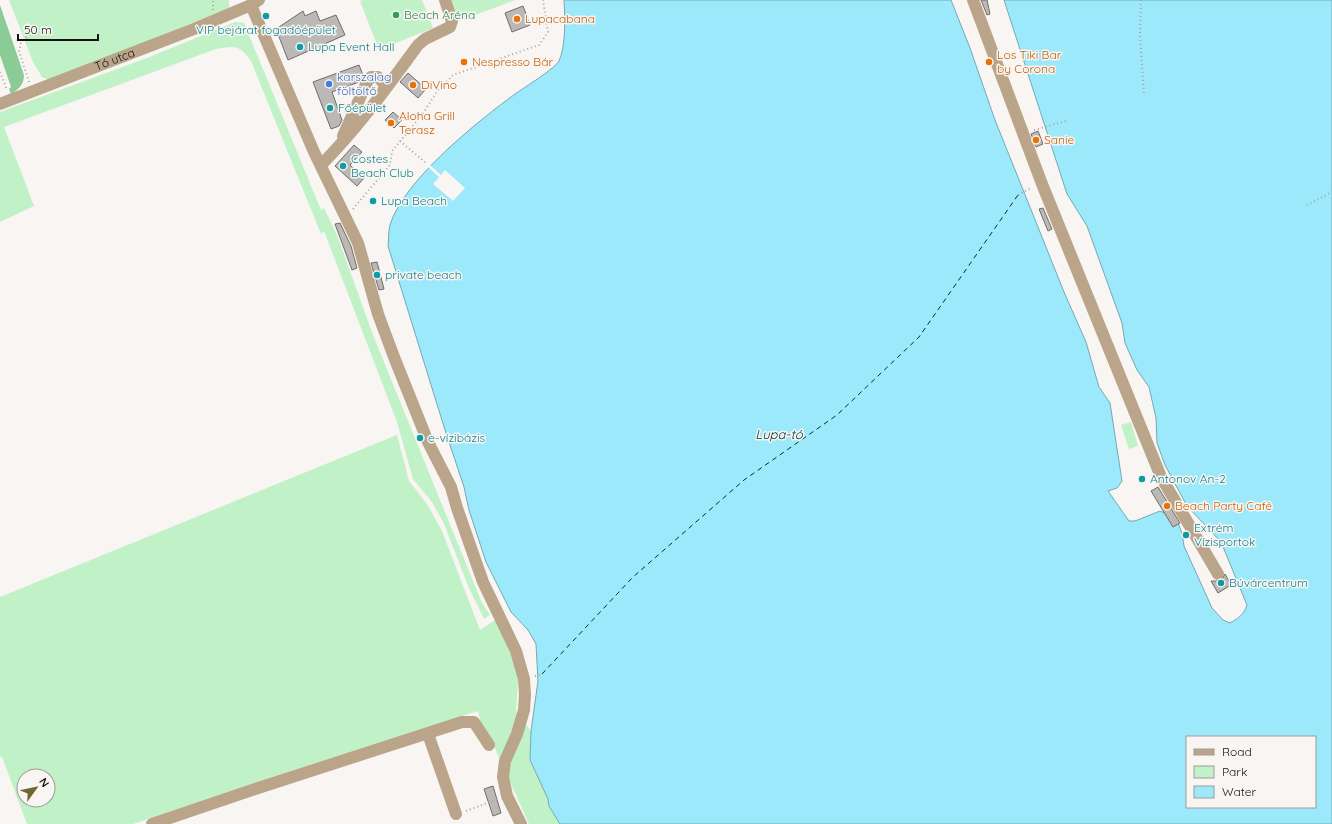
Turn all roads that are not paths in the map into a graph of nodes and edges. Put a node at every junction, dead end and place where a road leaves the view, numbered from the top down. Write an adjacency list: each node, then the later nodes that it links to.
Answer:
1 (445, 0): 4 (street)
2 (972, 0): 8 (street)
3 (255, 3): 5 (street, Tó utca); 7 (street)
4 (383, 92): 6 (street); 6 (street)
5 (5, 102)
6 (338, 148): 7 (street)
7 (320, 165): 13 (street)
8 (1218, 574)
9 (428, 734): 10 (street); 11 (street); 12 (street)
10 (489, 745)
11 (456, 814)
12 (152, 824)
13 (521, 824)

